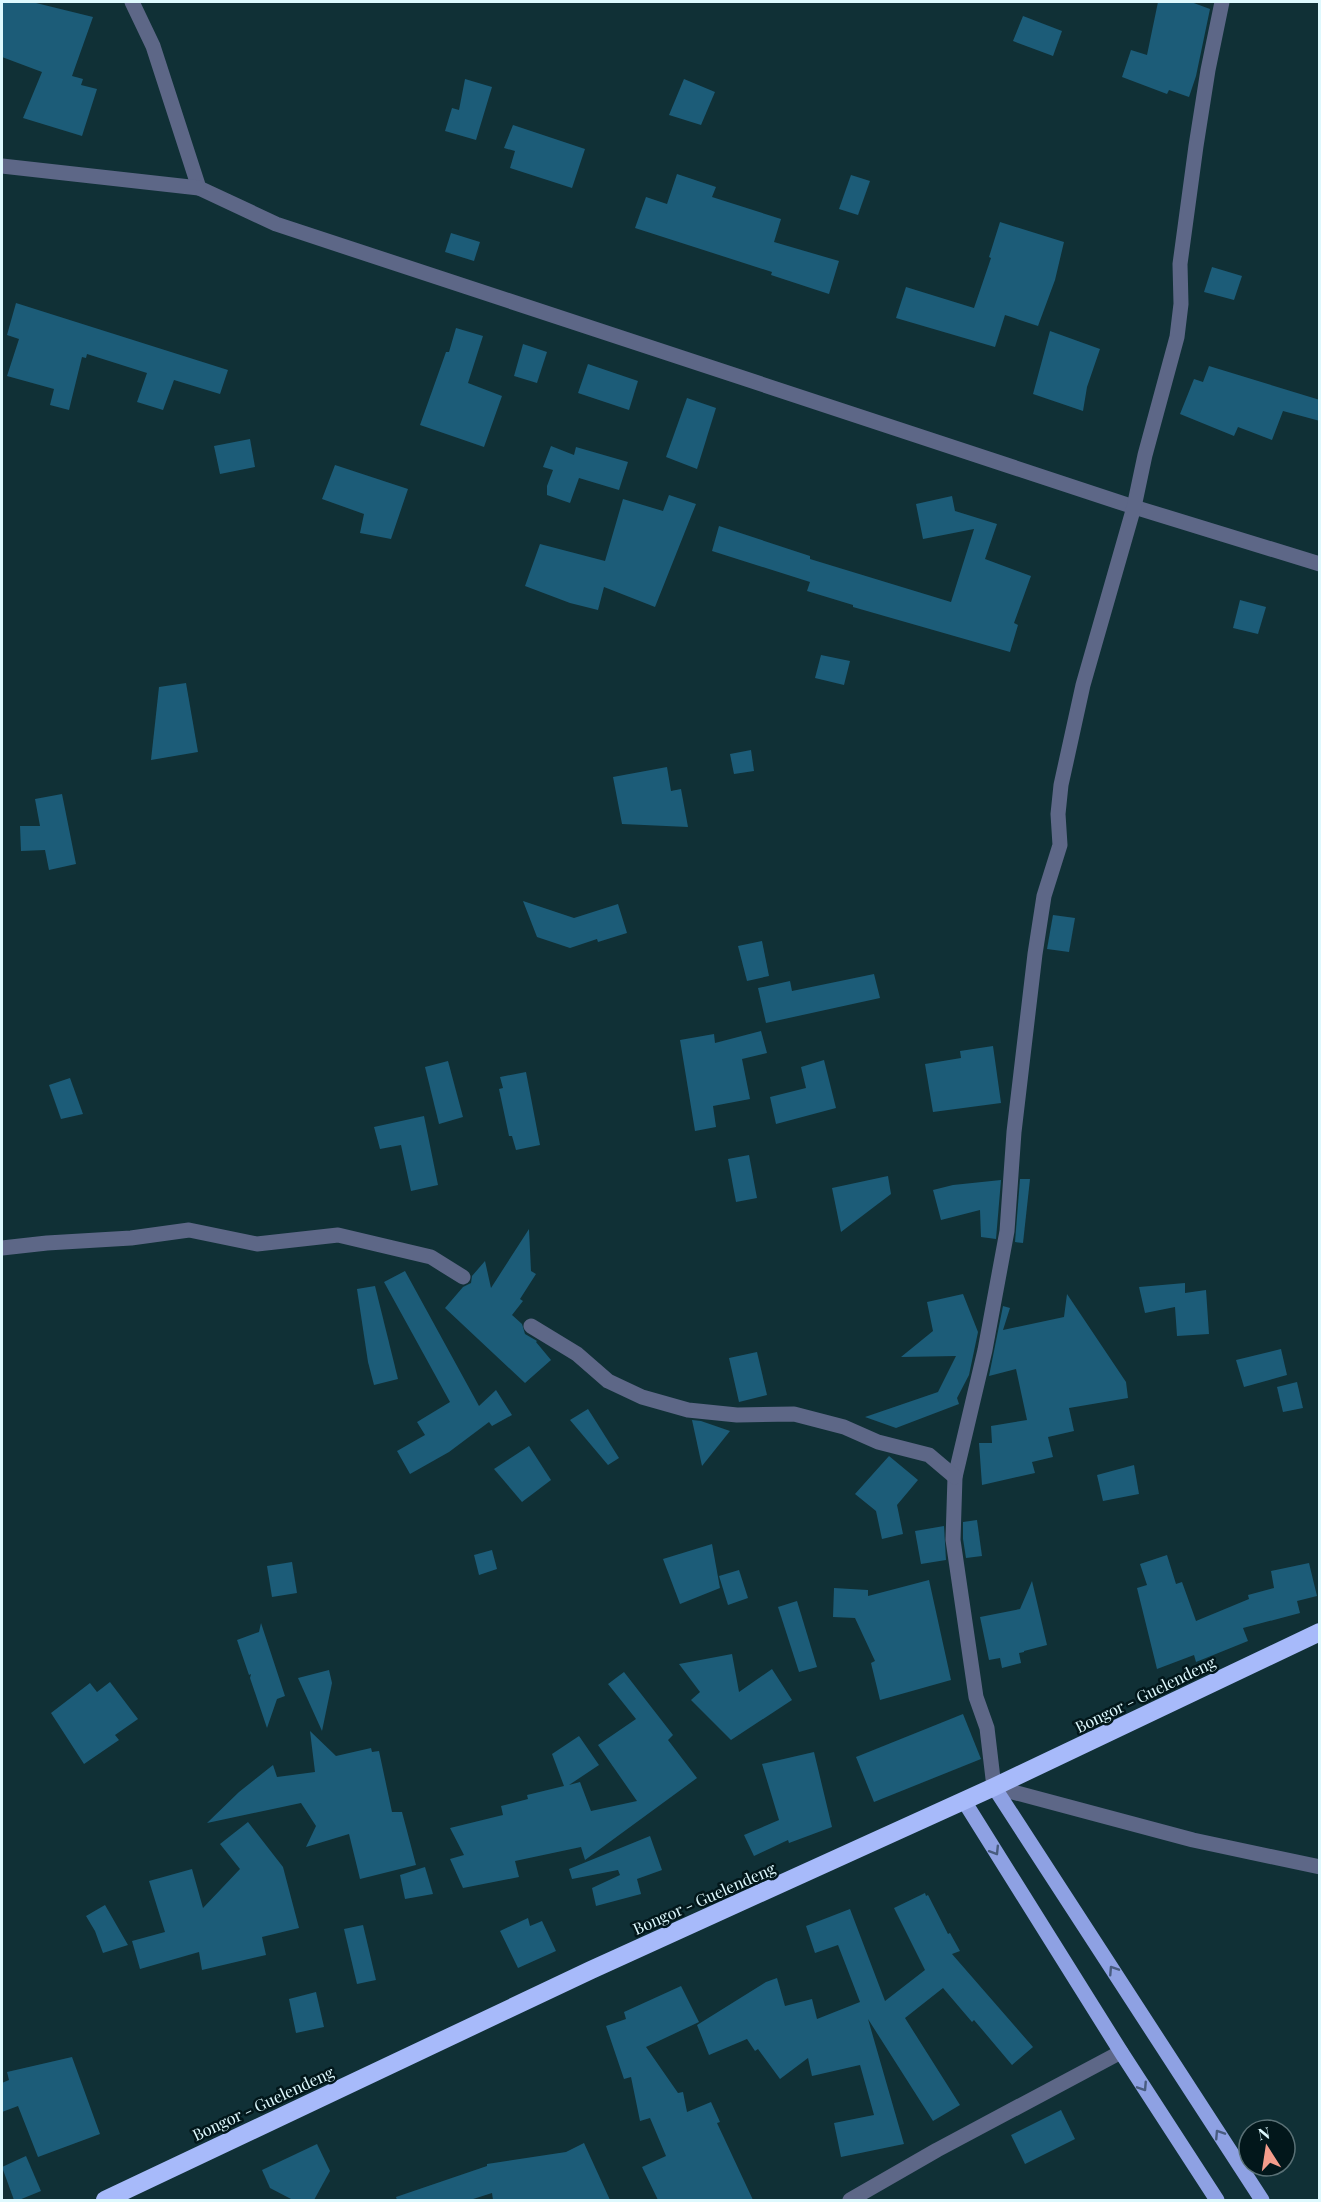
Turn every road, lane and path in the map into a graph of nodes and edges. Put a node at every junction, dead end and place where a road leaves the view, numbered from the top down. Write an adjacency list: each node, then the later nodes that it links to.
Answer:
1 (132, 2): 4 (street)
2 (1222, 2): 5 (street)
3 (2, 166): 4 (street)
4 (199, 188): 5 (street)
5 (1134, 507): 6 (street); 10 (street)
6 (1320, 564)
7 (2, 1248): 8 (street)
8 (463, 1276)
9 (531, 1326): 10 (street)
10 (955, 1477): 12 (street)
11 (1320, 1632): 12 (highway, Bongor - Guelendeng)
12 (994, 1787): 13 (highway, Bongor - Guelendeng); 14 (street); 19 (main road, one-way to 12)
13 (964, 1801): 15 (main road, one-way to 15); 16 (highway, Bongor - Guelendeng)
14 (1320, 1867)
15 (1120, 2052): 17 (street); 18 (main road, one-way to 18)
16 (105, 2200)
17 (850, 2200)
18 (1217, 2200)
19 (1262, 2200)

